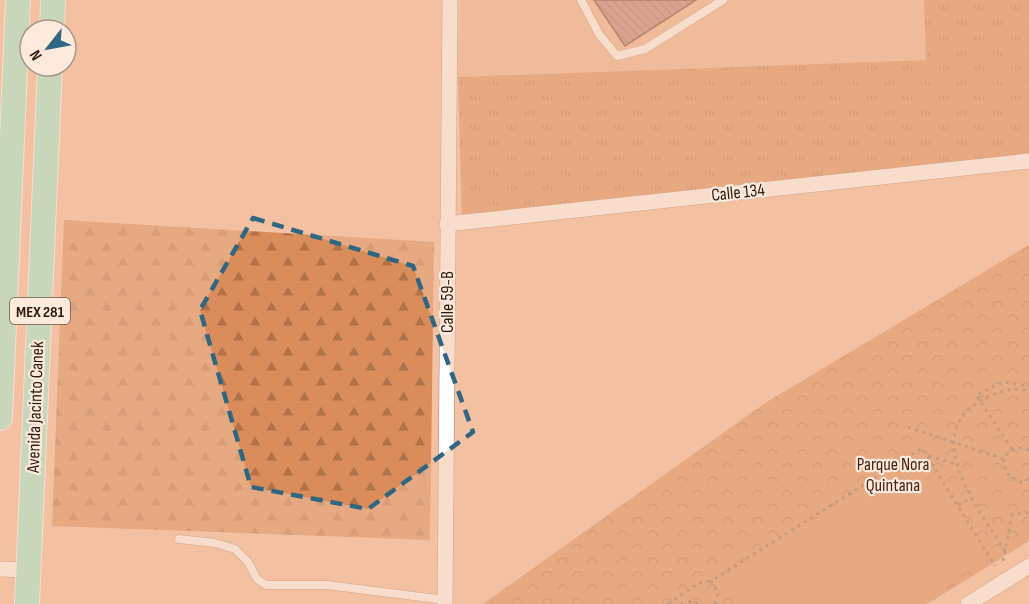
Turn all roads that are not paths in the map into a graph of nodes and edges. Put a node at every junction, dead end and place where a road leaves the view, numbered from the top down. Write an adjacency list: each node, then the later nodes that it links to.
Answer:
1 (18, 0): 10 (main road, Avenida Jacinto Canek / MEX 281)
2 (53, 0): 6 (main road)
3 (450, 0): 9 (street, Calle 59-B)
4 (581, 0): 5 (lane)
5 (723, 0)
6 (52, 18)
7 (49, 78): 14 (main road, Avenida Jacinto Canek / MEX 281)
8 (1029, 161): 9 (street, Calle 134)
9 (447, 224): 15 (street, Calle 59-B)
10 (0, 418)
11 (179, 539): 15 (lane)
12 (1029, 566): 17 (street)
13 (0, 569): 14 (street)
14 (28, 570): 16 (main road, Avenida Jacinto Canek / MEX 281)
15 (445, 602)
16 (27, 604)
17 (968, 604)

